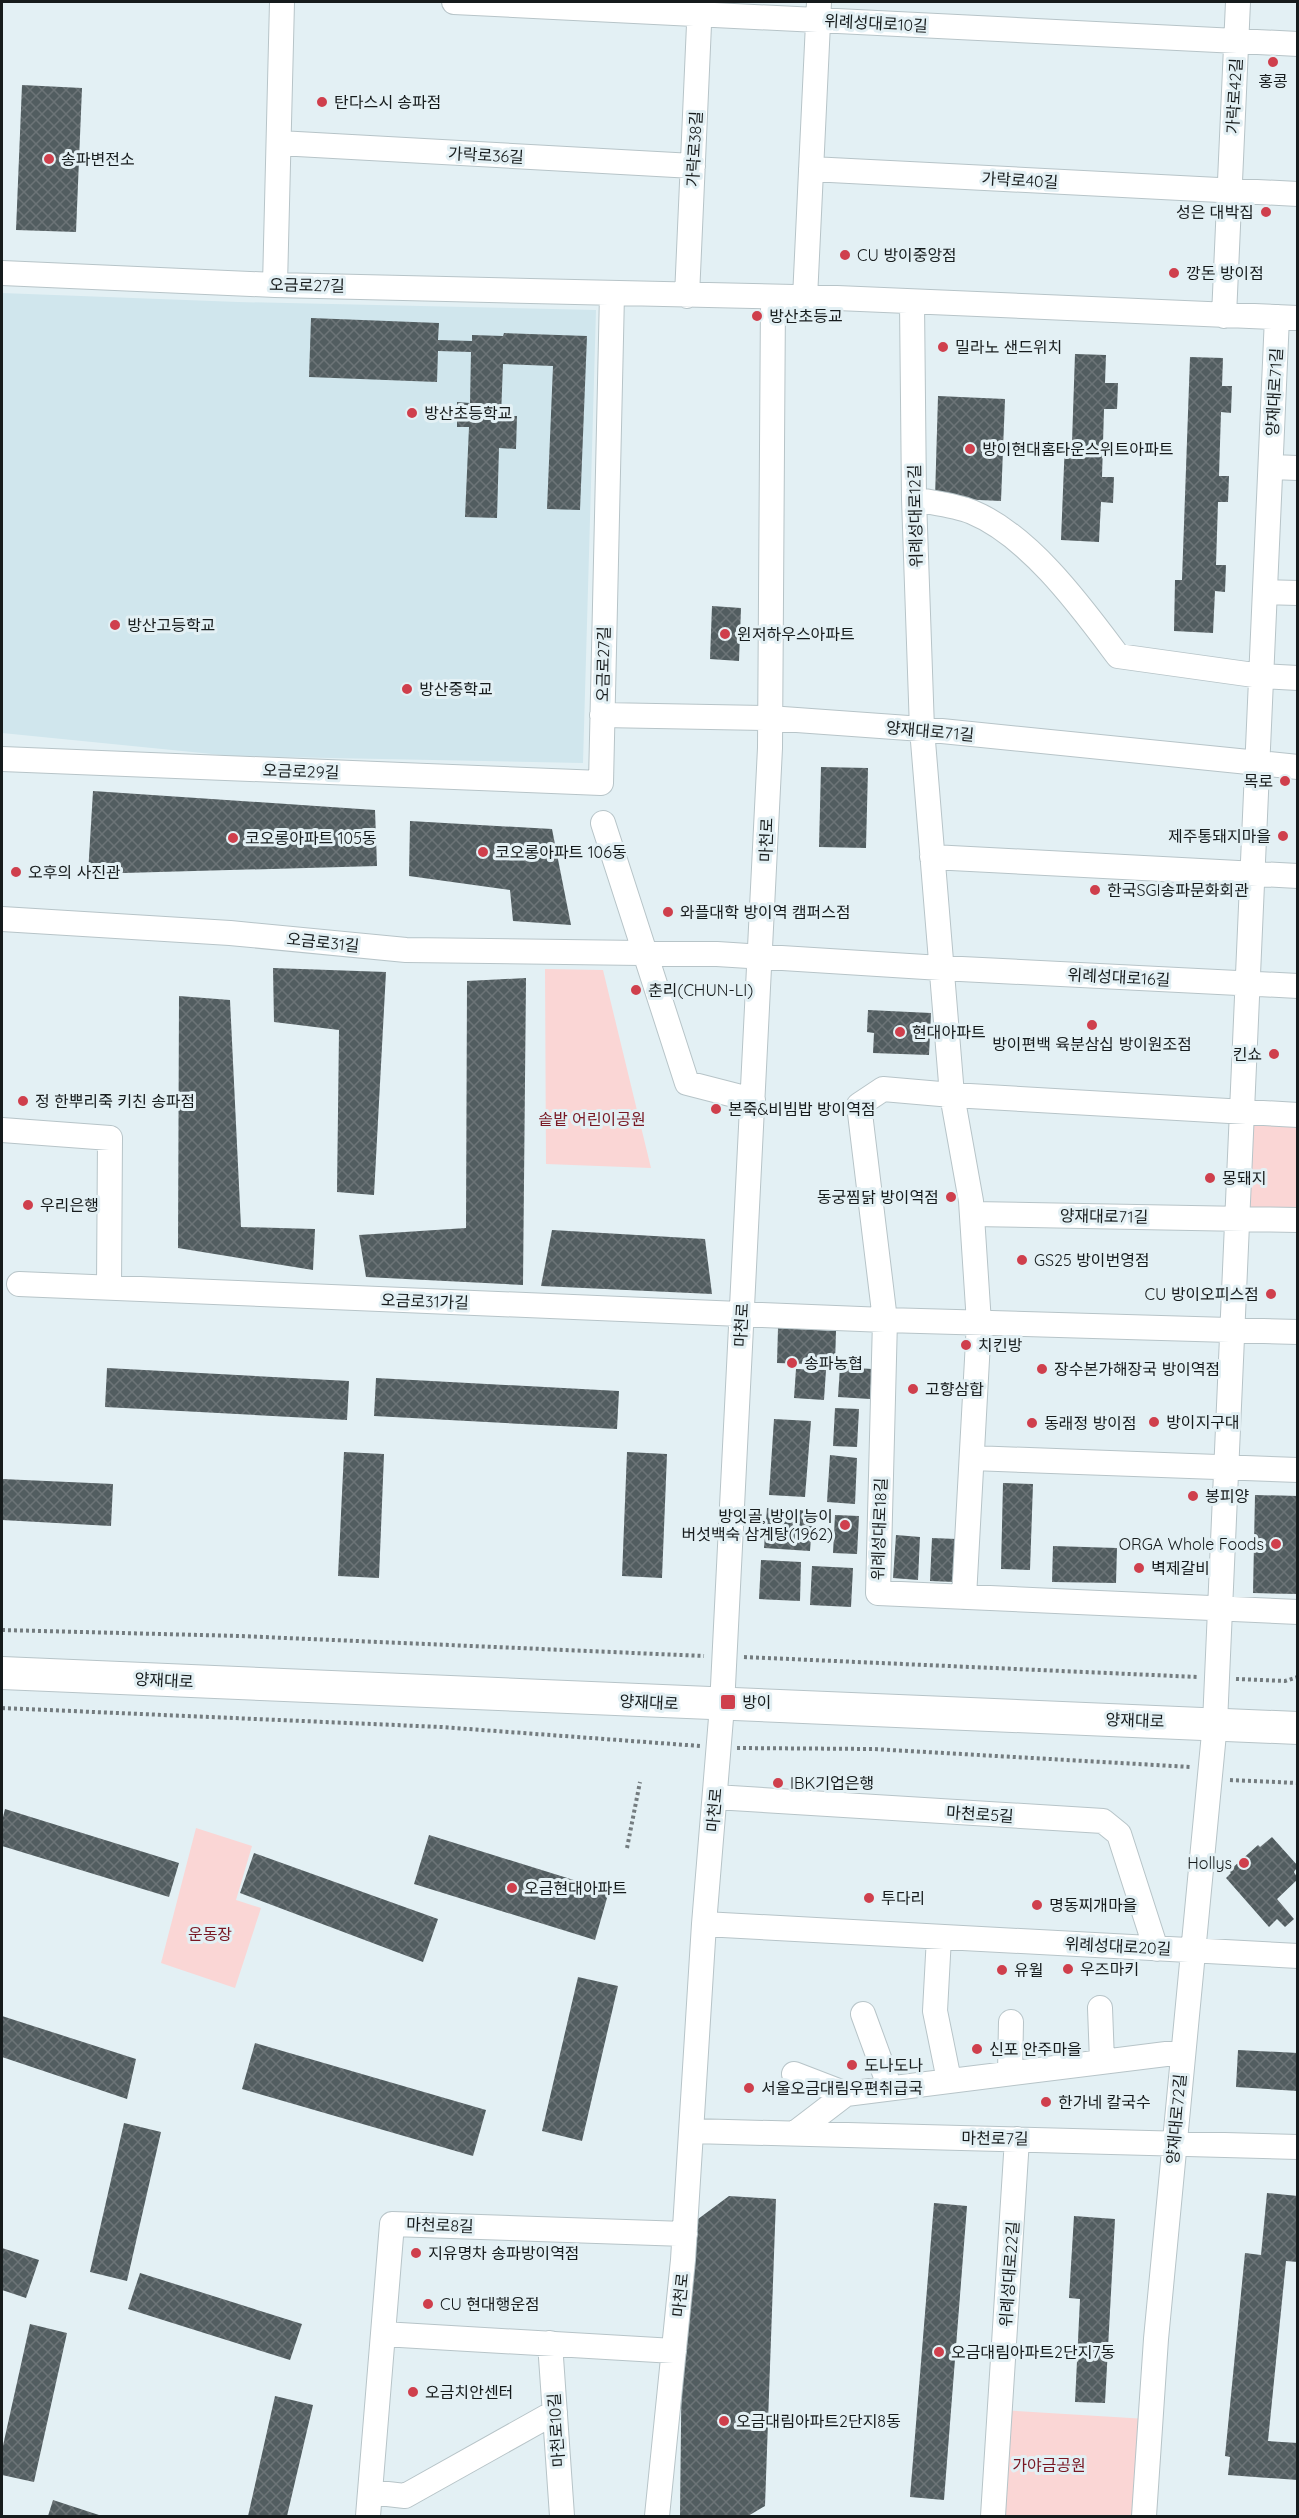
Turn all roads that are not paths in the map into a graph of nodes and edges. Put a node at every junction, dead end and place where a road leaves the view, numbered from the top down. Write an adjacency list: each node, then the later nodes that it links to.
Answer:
1 (282, 2): 8 (street)
2 (454, 2): 4 (street, 위례성대로10길)
3 (1238, 2): 6 (street, 가락로42길)
4 (700, 7): 5 (street, 위례성대로10길); 9 (street, 가락로38길)
5 (818, 10): 6 (street, 위례성대로10길); 10 (street)
6 (1236, 42): 7 (street, 위례성대로10길); 11 (street, 가락로42길)
7 (1298, 44)
8 (279, 143): 9 (street, 가락로36길); 14 (street)
9 (693, 166): 16 (street, 가락로38길)
10 (811, 169): 11 (street, 가락로40길); 18 (street)
11 (1230, 191): 12 (street); 20 (street, 가락로42길)
12 (1298, 194)
13 (2, 273): 14 (street, 오금로27길)
14 (275, 285): 15 (street, 오금로27길)
15 (612, 294): 16 (street, 오금로27길); 29 (street, 오금로27길)
16 (687, 296): 17 (street, 오금로27길)
17 (773, 298): 18 (street); 30 (street, 마천로)
18 (805, 298): 19 (street)
19 (912, 302): 20 (street); 24 (street, 위례성대로12길)
20 (1224, 316): 21 (street)
21 (1287, 317): 22 (street, 양재대로71길)
22 (1271, 467): 23 (street); 25 (street, 양재대로71길)
23 (1298, 468)
24 (914, 499): 27 (street); 31 (street, 위례성대로12길)
25 (1265, 592): 26 (street); 27 (street, 양재대로71길)
26 (1298, 593)
27 (1262, 676): 28 (street); 33 (street, 양재대로71길)
28 (1298, 678)
29 (602, 715): 30 (street, 양재대로71길); 35 (street, 오금로27길)
30 (769, 718): 31 (street, 양재대로71길); 42 (street, 마천로)
31 (922, 729): 33 (street, 양재대로71길); 37 (street)
32 (2, 759): 35 (street, 오금로29길)
33 (1258, 762): 34 (street, 양재대로71길); 38 (street, 양재대로71길)
34 (1298, 767)
35 (601, 783)
36 (603, 823): 41 (street)
37 (932, 857): 38 (street); 43 (street)
38 (1252, 873): 39 (street); 44 (street, 양재대로71길)
39 (1298, 876)
40 (2, 919): 41 (street, 오금로31길)
41 (644, 951): 42 (street, 오금로31길); 47 (street)
42 (761, 957): 43 (street, 위례성대로16길); 47 (street, 마천로)
43 (941, 968): 44 (street, 위례성대로16길); 46 (street)
44 (1248, 983): 45 (street, 위례성대로16길); 48 (street, 양재대로71길)
45 (1298, 986)
46 (952, 1095): 48 (street); 51 (street); 57 (street, 위례성대로18길)
47 (753, 1100): 56 (street, 마천로)
48 (1242, 1112): 49 (street); 52 (street, 양재대로71길)
49 (1298, 1115)
50 (2, 1130): 55 (street)
51 (972, 1214): 52 (street, 양재대로71길); 58 (street)
52 (1237, 1219): 53 (street, 양재대로71길); 59 (street, 양재대로71길)
53 (1298, 1220)
54 (19, 1284): 55 (street, 오금로31가길)
55 (109, 1287): 56 (street, 오금로31가길)
56 (742, 1314): 57 (street); 68 (street, 마천로)
57 (885, 1320): 58 (street); 64 (street, 위례성대로18길)
58 (979, 1323): 59 (street); 61 (street)
59 (1232, 1329): 60 (street); 62 (street, 양재대로71길)
60 (1298, 1332)
61 (972, 1458): 62 (street); 64 (street)
62 (1226, 1467): 63 (street); 65 (street, 양재대로71길)
63 (1298, 1470)
64 (964, 1597): 65 (street)
65 (1220, 1608): 66 (street); 69 (street, 양재대로71길)
66 (1298, 1612)
67 (2, 1673): 68 (main road, 양재대로)
68 (722, 1706): 69 (main road, 양재대로); 71 (street, 마천로)
69 (1215, 1723): 70 (main road, 양재대로); 75 (street, 양재대로72길)
70 (1298, 1728)
71 (715, 1797): 72 (street, 마천로); 74 (street, 마천로5길)
72 (704, 1924): 73 (street, 위례성대로20길); 87 (street, 마천로)
73 (939, 1937): 74 (street, 위례성대로20길); 84 (street)
74 (1156, 1949): 75 (street, 위례성대로20길)
75 (1191, 1950): 76 (street, 위례성대로20길); 80 (street, 양재대로72길)
76 (1298, 1956)
77 (1100, 2008): 81 (street)
78 (863, 2014): 85 (street)
79 (1011, 2022): 82 (street)
80 (1182, 2052): 81 (street); 90 (street, 양재대로72길)
81 (1102, 2061): 82 (street)
82 (1010, 2073): 84 (street)
83 (794, 2074): 86 (street)
84 (949, 2080): 85 (street)
85 (890, 2088): 86 (street)
86 (846, 2094): 88 (street)
87 (692, 2131): 88 (street, 마천로7길); 92 (street, 마천로)
88 (795, 2133): 89 (street, 마천로7길)
89 (1017, 2139): 90 (street, 마천로7길); 101 (street, 위례성대로22길)
90 (1174, 2142): 91 (street, 마천로7길); 102 (street, 양재대로72길)
91 (1298, 2147)
92 (685, 2234): 93 (street, 마천로8길); 95 (street, 마천로)
93 (383, 2334): 94 (street); 97 (street, 마천로8길)
94 (550, 2343): 95 (street); 96 (street, 마천로10길)
95 (674, 2351): 100 (street, 마천로)
96 (555, 2412): 97 (street); 99 (street, 마천로10길)
97 (370, 2492): 98 (street, 마천로8길)
98 (368, 2517)
99 (562, 2517)
100 (657, 2517)
101 (993, 2517)
102 (1144, 2517)

